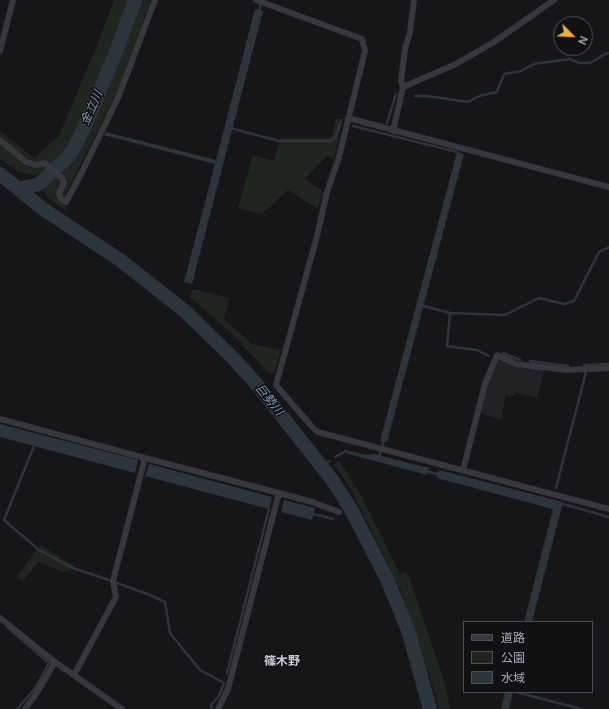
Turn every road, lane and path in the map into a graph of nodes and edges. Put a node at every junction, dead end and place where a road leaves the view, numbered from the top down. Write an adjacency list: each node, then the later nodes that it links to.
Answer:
1 (13, 0): 7 (street)
2 (155, 0): 11 (street)
3 (257, 0): 6 (street)
4 (414, 0): 8 (street)
5 (554, 0): 8 (street)
6 (269, 3): 9 (street)
7 (0, 51)
8 (403, 87): 10 (street)
9 (348, 118): 10 (street); 16 (street)
10 (393, 130): 12 (street)
11 (0, 140)
12 (609, 187)
13 (609, 368): 16 (street)
14 (0, 419): 15 (street)
15 (145, 458): 17 (street); 22 (street)
16 (462, 470): 18 (street)
17 (279, 492): 19 (street); 25 (street)
18 (609, 509)
19 (339, 512)
20 (0, 618): 21 (street)
21 (55, 662): 22 (street); 23 (street)
22 (74, 675): 24 (street)
23 (24, 709)
24 (122, 709)
25 (218, 709)

